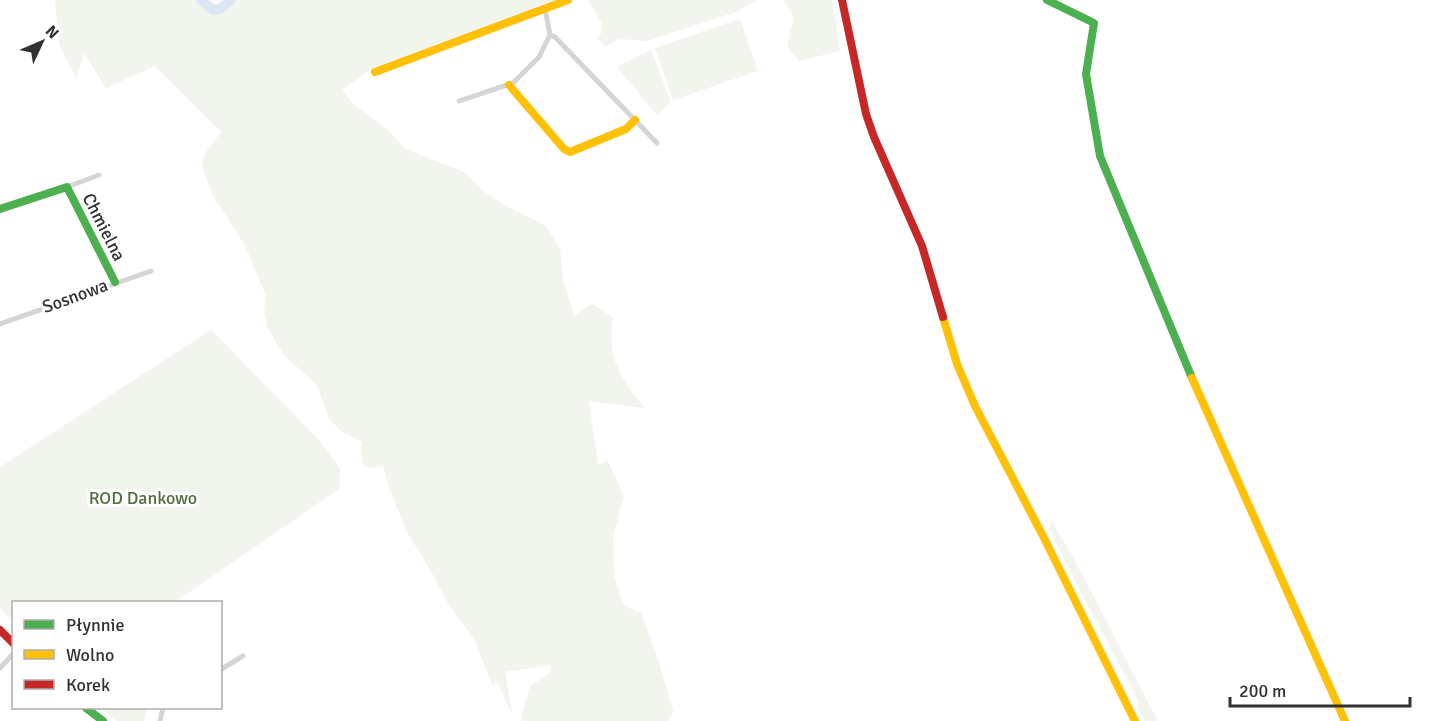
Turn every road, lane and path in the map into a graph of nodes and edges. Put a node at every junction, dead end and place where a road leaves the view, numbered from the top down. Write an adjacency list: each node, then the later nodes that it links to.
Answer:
1 (568, 0): 4 (street)
2 (842, 0): 25 (street)
3 (1047, 0): 26 (street)
4 (545, 9): 5 (street); 6 (street)
5 (550, 35): 7 (street); 9 (street)
6 (375, 72)
7 (509, 85): 8 (street); 9 (street)
8 (459, 100)
9 (635, 120): 10 (street)
10 (657, 142)
11 (99, 175): 12 (street, Chmielna)
12 (67, 187): 13 (street, Chmielna); 15 (street, Chmielna)
13 (0, 209)
14 (150, 271): 15 (street, Sosnowa)
15 (115, 282): 16 (street, Sosnowa)
16 (0, 324)
17 (0, 630): 18 (street)
18 (12, 642)
19 (12, 655): 21 (street)
20 (243, 656): 22 (street)
21 (0, 668)
22 (222, 669)
23 (87, 709): 24 (street)
24 (103, 721)
25 (1135, 721)
26 (1345, 721)

